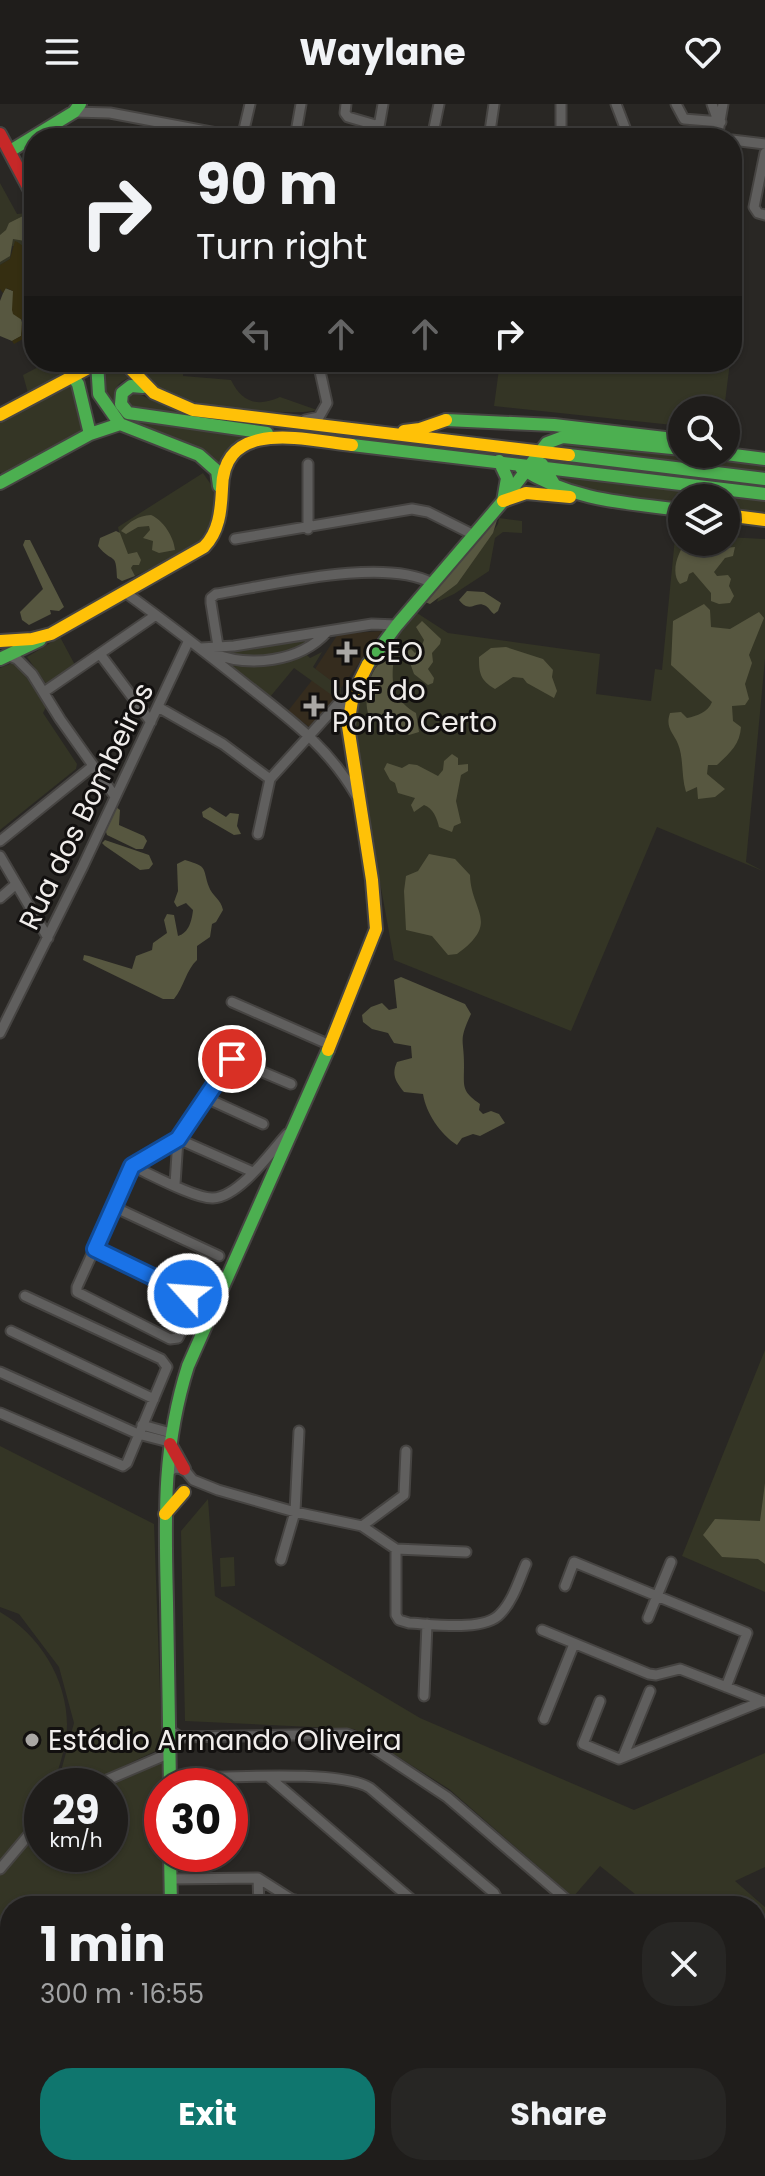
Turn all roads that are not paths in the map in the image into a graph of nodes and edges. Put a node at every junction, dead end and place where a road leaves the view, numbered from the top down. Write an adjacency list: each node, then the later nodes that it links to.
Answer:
1 (98, 104): 14 (street)
2 (250, 104): 19 (street)
3 (301, 104): 20 (street)
4 (346, 104): 16 (street)
5 (383, 104): 16 (street)
6 (439, 104): 21 (street)
7 (494, 104): 22 (street)
8 (561, 104): 23 (street)
9 (616, 104): 24 (street)
10 (676, 104): 15 (street)
11 (712, 104): 15 (street)
12 (723, 104): 15 (street)
13 (77, 108): 14 (street); 17 (street)
14 (110, 113): 18 (street)
15 (719, 122): 25 (street)
16 (379, 126)
17 (46, 128)
18 (189, 128)
19 (244, 128)
20 (297, 128)
21 (434, 128)
22 (490, 128)
23 (561, 128)
24 (625, 128)
25 (718, 128)
26 (0, 134): 30 (street)
27 (742, 141): 29 (street)
28 (24, 142): 30 (street)
29 (765, 144)
30 (10, 151): 32 (street)
31 (765, 153): 33 (street)
32 (24, 178)
33 (762, 214)
34 (81, 372): 38 (street)
35 (97, 372): 42 (street)
36 (132, 372): 39 (street)
37 (320, 372): 41 (street)
38 (73, 377): 40 (street); 44 (street)
39 (143, 387): 41 (street); 45 (street)
40 (0, 415)
41 (295, 423): 43 (street)
42 (120, 424): 44 (street); 58 (street)
43 (317, 425): 46 (street); 48 (street)
44 (90, 434): 55 (street)
45 (275, 436): 51 (street); 58 (street)
46 (668, 438)
47 (668, 448): 48 (street)
48 (541, 452): 53 (street); 54 (street); 56 (street)
49 (740, 456): 50 (street)
50 (765, 459)
51 (499, 461): 53 (street); 60 (street)
52 (308, 464): 65 (street)
53 (523, 467): 54 (street); 57 (street); 60 (street)
54 (544, 469): 57 (street); 59 (street)
55 (3, 479)
56 (765, 479)
57 (556, 487): 61 (street)
58 (219, 489): 69 (street)
59 (765, 494)
60 (503, 501): 61 (street); 66 (street)
61 (601, 502): 62 (street)
62 (668, 509)
63 (740, 517): 64 (street)
64 (765, 520)
65 (308, 529): 66 (street); 67 (street)
66 (474, 535): 68 (street)
67 (235, 539)
68 (432, 583): 71 (street); 76 (street)
69 (126, 593): 70 (street); 73 (street)
70 (156, 615): 74 (street); 78 (street)
71 (397, 625): 72 (street); 82 (street)
72 (328, 631): 76 (street); 77 (street)
73 (45, 636): 75 (street); 79 (street)
74 (189, 640): 77 (street); 81 (street, Rua dos Bombeiros)
75 (0, 641)
76 (218, 646): 77 (street)
77 (201, 648): 84 (street)
78 (100, 654): 80 (street); 83 (street)
79 (4, 657): 80 (street)
80 (44, 692): 87 (street)
81 (158, 707): 83 (street, Rua dos Bombeiros); 88 (street)
82 (350, 707): 84 (street); 85 (street)
83 (151, 722): 89 (street, Rua dos Bombeiros)
84 (311, 735): 86 (street); 88 (street)
85 (352, 755): 86 (street); 90 (street)
86 (336, 763): 90 (street)
87 (93, 766): 89 (street); 92 (street)
88 (270, 779): 91 (street)
89 (114, 795): 96 (street, Rua dos Bombeiros)
90 (360, 802): 99 (street)
91 (258, 834)
92 (0, 841)
93 (0, 856): 94 (street)
94 (15, 885): 95 (street); 96 (street)
95 (0, 898)
96 (48, 938): 98 (street, Rua dos Bombeiros)
97 (232, 1002): 99 (street)
98 (0, 1033)
99 (330, 1045): 104 (street)
100 (291, 1084): 101 (street)
101 (206, 1098): 102 (street); 103 (street)
102 (263, 1124)
103 (178, 1139): 105 (street); 106 (street); 107 (street)
104 (276, 1153): 106 (street); 118 (street)
105 (132, 1166): 107 (street); 108 (street)
106 (253, 1172): 107 (street)
107 (175, 1184)
108 (114, 1207): 109 (street); 110 (street)
109 (95, 1249): 109 (street)
110 (219, 1256)
111 (25, 1296): 114 (street)
112 (11, 1331): 114 (street)
113 (0, 1372): 116 (street)
114 (154, 1399): 116 (street)
115 (0, 1413): 116 (street)
116 (140, 1429): 118 (street)
117 (299, 1431): 123 (street)
118 (170, 1437): 120 (street); 121 (street)
119 (406, 1451): 125 (street)
120 (189, 1475): 121 (street); 122 (street); 123 (street)
121 (167, 1480): 122 (street); 124 (street)
122 (184, 1492): 124 (street)
123 (295, 1512): 125 (street); 128 (street)
124 (165, 1514): 143 (street)
125 (362, 1526): 126 (street)
126 (396, 1549): 127 (street); 134 (street)
127 (466, 1552)
128 (281, 1560)
129 (671, 1562): 132 (street)
130 (526, 1564): 134 (street)
131 (565, 1586): 132 (street)
132 (657, 1596): 133 (street); 137 (street)
133 (648, 1618)
134 (427, 1624): 139 (street)
135 (542, 1630): 136 (street)
136 (574, 1644): 137 (street); 142 (street)
137 (726, 1687): 141 (street)
138 (650, 1691): 144 (street)
139 (424, 1696)
140 (600, 1701): 144 (street)
141 (764, 1702): 144 (street)
142 (544, 1719)
143 (172, 1741): 145 (street); 146 (street); 161 (street)
144 (623, 1757)
145 (125, 1768)
146 (171, 1768)
147 (269, 1777): 148 (street); 149 (street); 150 (street)
148 (295, 1777): 150 (street); 160 (street)
149 (248, 1778)
150 (288, 1794): 159 (street)
151 (24, 1840): 152 (street)
152 (0, 1869)
153 (171, 1872): 155 (street)
154 (258, 1878): 155 (street); 157 (street); 158 (street)
155 (171, 1879): 156 (street)
156 (171, 1896)
157 (259, 1896)
158 (287, 1896)
159 (407, 1896)
160 (496, 1896)
161 (562, 1896)

